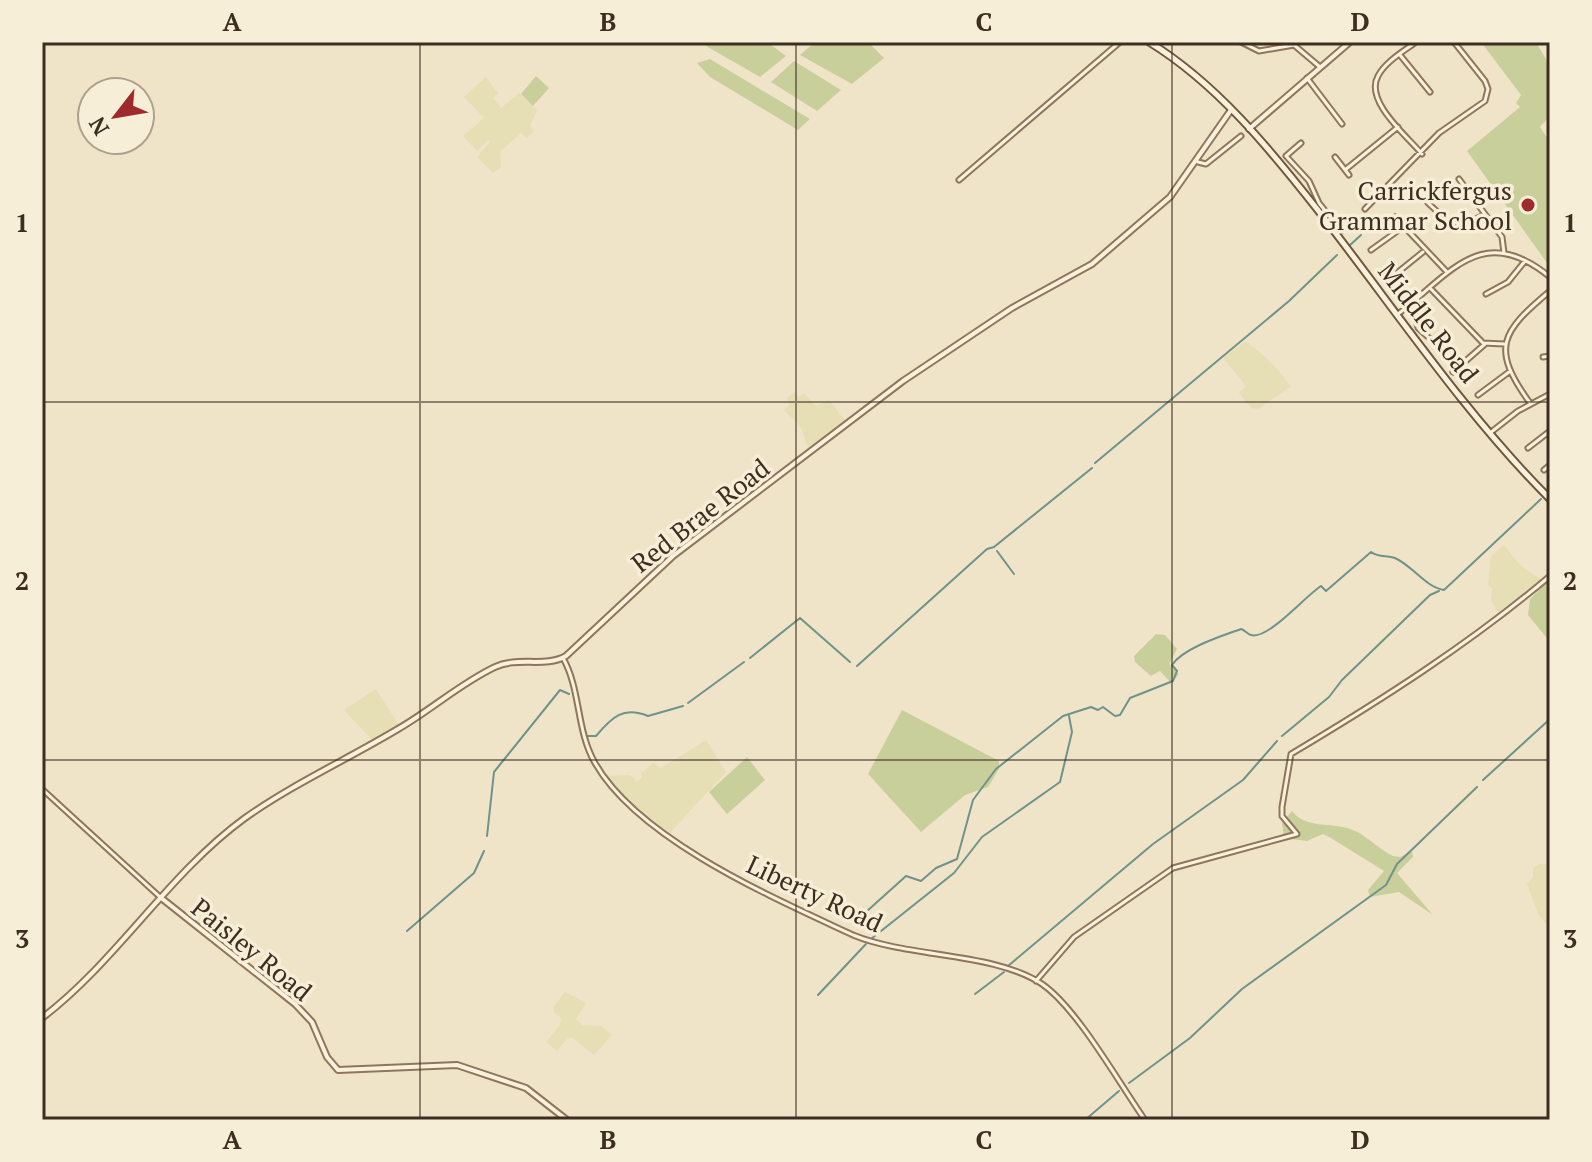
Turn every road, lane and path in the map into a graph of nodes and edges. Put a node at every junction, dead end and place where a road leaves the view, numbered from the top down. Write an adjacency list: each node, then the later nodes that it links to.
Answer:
1 (1120, 42): 25 (street)
2 (1149, 42): 13 (main road, Middle Road)
3 (1241, 42): 8 (street)
4 (1254, 42): 8 (street)
5 (1350, 42): 10 (street)
6 (1415, 42): 9 (street)
7 (1454, 42): 19 (street)
8 (1248, 47): 10 (street)
9 (1400, 55): 12 (street); 15 (street)
10 (1320, 67): 11 (street)
11 (1307, 78): 14 (street); 16 (street)
12 (1430, 92)
13 (1231, 110): 16 (main road, Middle Road); 21 (street, Red Brae Road)
14 (1342, 124)
15 (1399, 126): 19 (street); 22 (street)
16 (1249, 129): 27 (main road, Middle Road)
17 (1241, 136): 21 (street)
18 (1301, 143): 26 (street)
19 (1422, 154): 29 (street)
20 (1335, 157): 22 (street)
21 (1198, 162): 63 (street, Red Brae Road)
22 (1345, 170): 23 (street)
23 (1349, 175)
24 (1459, 179): 30 (street)
25 (959, 180)
26 (1309, 181): 27 (street); 33 (street)
27 (1300, 188): 45 (main road, Middle Road)
28 (1428, 203): 30 (street)
29 (1365, 209)
30 (1484, 215): 36 (street)
31 (1395, 217): 32 (street)
32 (1403, 227): 34 (street); 35 (street)
33 (1341, 231)
34 (1371, 250)
35 (1424, 251): 38 (street); 39 (street)
36 (1504, 253): 37 (street); 38 (street)
37 (1525, 260): 40 (street); 43 (street)
38 (1447, 272): 41 (street)
39 (1392, 277)
40 (1550, 277)
41 (1431, 289): 44 (street); 46 (street)
42 (1550, 291): 47 (street)
43 (1486, 294)
44 (1412, 303): 45 (street); 48 (street)
45 (1398, 314): 57 (main road, Middle Road)
46 (1485, 344): 47 (street); 51 (street)
47 (1504, 344): 52 (street)
48 (1438, 346)
49 (1550, 356): 50 (street)
50 (1543, 357)
51 (1453, 372)
52 (1509, 372): 54 (street); 55 (street)
53 (1550, 394): 55 (street)
54 (1478, 395)
55 (1530, 403): 57 (street)
56 (1550, 431): 58 (street)
57 (1490, 433): 61 (main road, Middle Road)
58 (1528, 448)
59 (1550, 465): 60 (street)
60 (1544, 470)
61 (1550, 499)
62 (1550, 576): 66 (street)
63 (563, 658): 65 (street); 66 (street, Liberty Road)
64 (42, 789): 65 (street)
65 (160, 897): 67 (street); 68 (street, Paisley Road)
66 (1036, 981): 69 (street, Liberty Road)
67 (42, 1018)
68 (567, 1120)
69 (1145, 1120)

